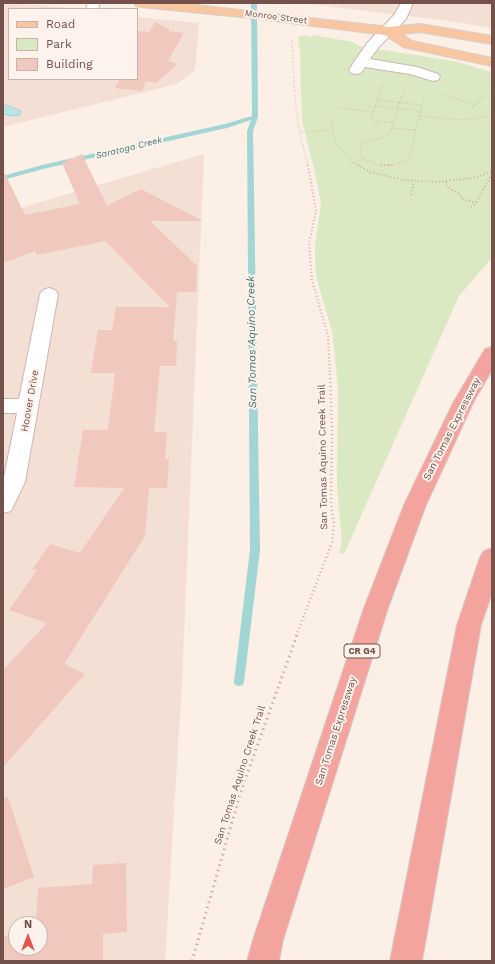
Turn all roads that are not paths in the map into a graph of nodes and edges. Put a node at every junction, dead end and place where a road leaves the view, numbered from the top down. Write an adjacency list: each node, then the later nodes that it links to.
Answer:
1 (140, 3): 3 (main road, Monroe Street)
2 (406, 3): 3 (street)
3 (389, 31): 4 (main road, Monroe Street); 5 (main road, Monroe Street); 6 (street)
4 (492, 40)
5 (492, 62)
6 (433, 76)
7 (49, 294): 10 (street, Hoover Drive)
8 (492, 353): 13 (highway, San Tomas Expressway / CR G4)
9 (3, 406): 10 (street)
10 (29, 406): 11 (street, Hoover Drive)
11 (3, 505)
12 (492, 557): 14 (highway)
13 (263, 961)
14 (406, 961)

